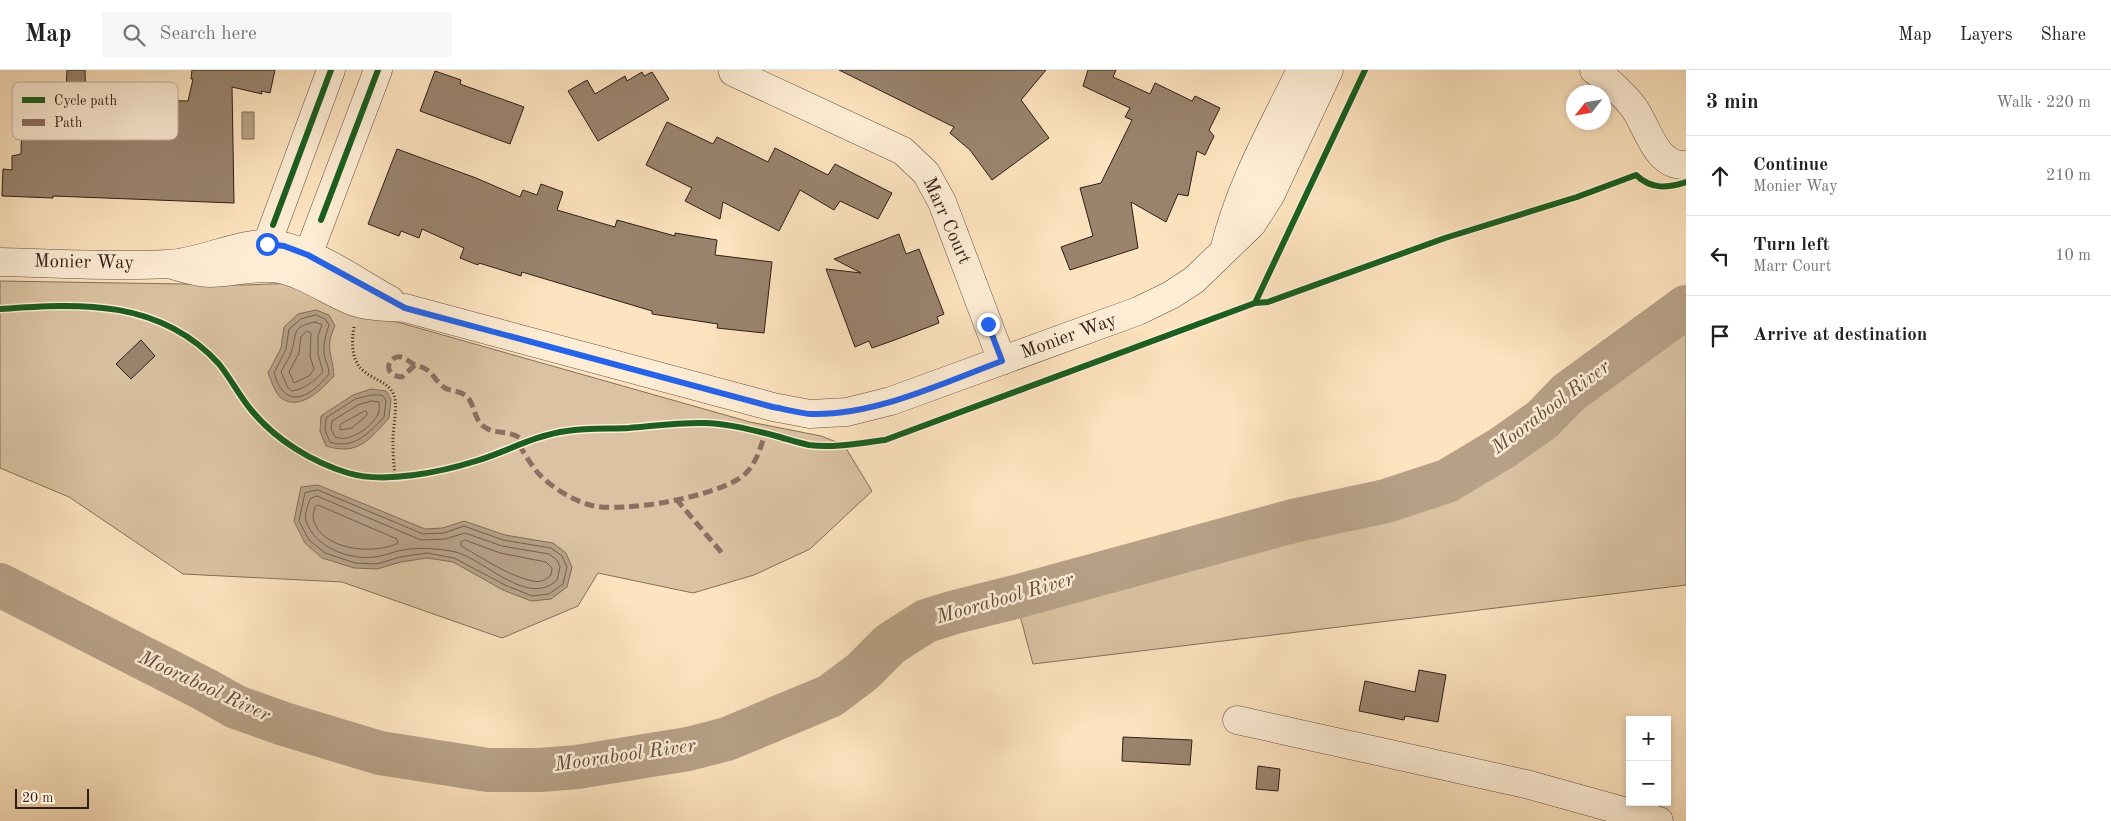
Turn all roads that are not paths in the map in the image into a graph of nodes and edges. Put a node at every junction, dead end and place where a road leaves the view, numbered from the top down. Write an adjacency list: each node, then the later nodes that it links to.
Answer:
1 (331, 70): 9 (street)
2 (378, 70): 9 (street)
3 (1301, 70): 8 (street)
4 (1329, 70): 8 (street, Monier Way)
5 (1594, 70): 7 (street)
6 (733, 72): 11 (street, Marr Court)
7 (1679, 164)
8 (1224, 251): 11 (street, Monier Way)
9 (285, 260): 10 (street, Monier Way); 11 (street, Monier Way)
10 (0, 262)
11 (1002, 361)
12 (1236, 720): 13 (street)
13 (1659, 821)

